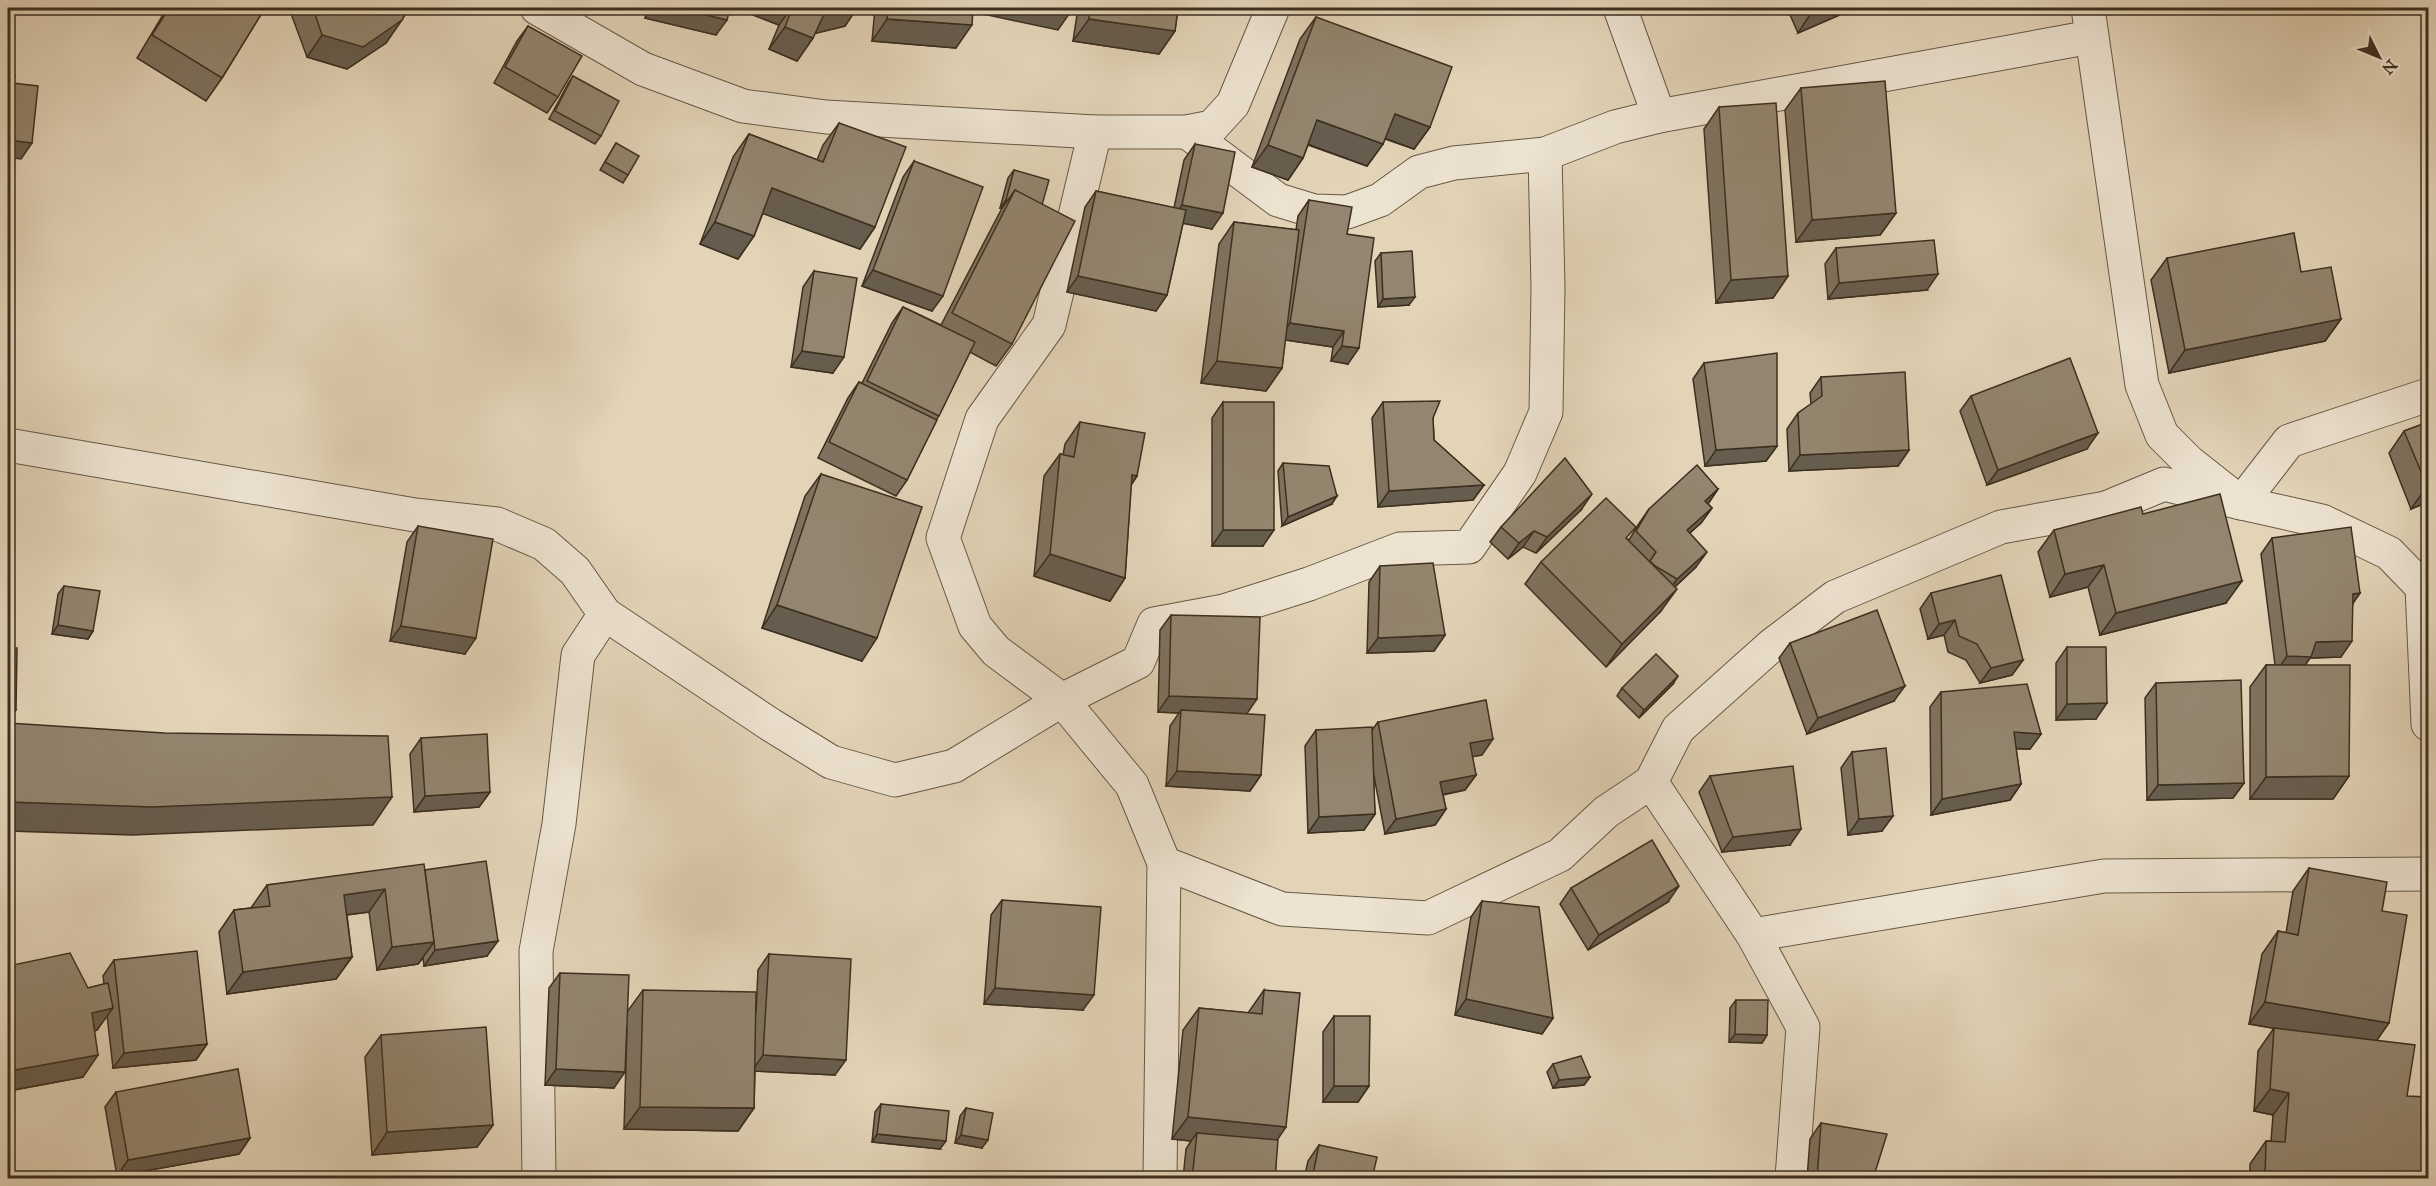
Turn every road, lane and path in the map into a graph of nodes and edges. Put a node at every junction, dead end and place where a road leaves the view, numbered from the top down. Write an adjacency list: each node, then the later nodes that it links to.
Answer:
1 (537, 8): 6 (street)
2 (1273, 8): 7 (street)
3 (1620, 8): 5 (street)
4 (2090, 22): 5 (street); 11 (street)
5 (1659, 116): 8 (street)
6 (1095, 132): 7 (street); 13 (street)
7 (1187, 132): 8 (street)
8 (1545, 154): 13 (street)
9 (2428, 395): 11 (street)
10 (8, 445): 12 (street)
11 (2241, 503): 14 (street); 15 (street)
12 (605, 614): 13 (street); 19 (street)
13 (1062, 700): 16 (street)
14 (2428, 724)
15 (1651, 782): 16 (street); 18 (street)
16 (1164, 863): 20 (street)
17 (2428, 874): 18 (street)
18 (1753, 935): 21 (street)
19 (539, 1179)
20 (1160, 1179)
21 (1792, 1179)

